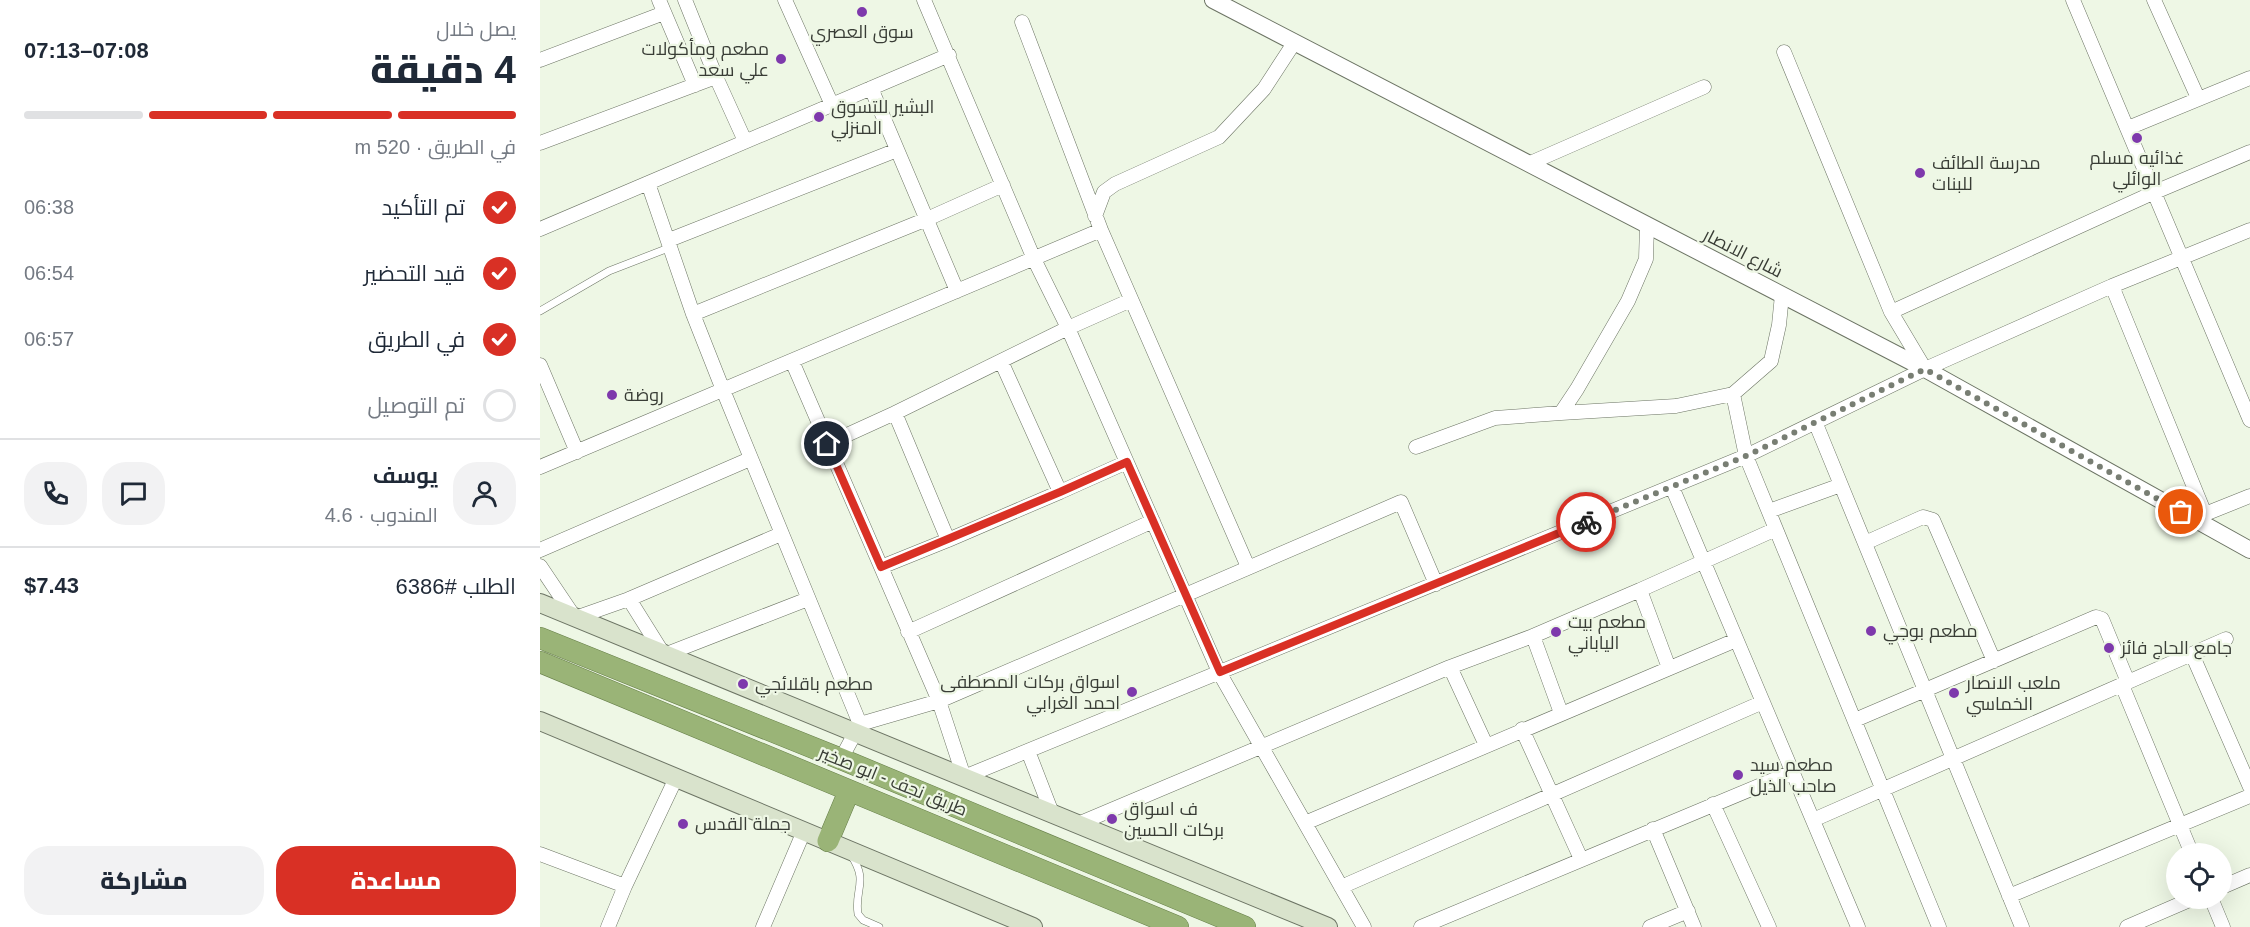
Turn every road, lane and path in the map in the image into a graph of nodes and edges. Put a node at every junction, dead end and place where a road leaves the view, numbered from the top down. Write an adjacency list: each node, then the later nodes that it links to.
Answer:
1 (685, 0): 13 (street)
2 (785, 0): 19 (street)
3 (924, 0): 11 (street)
4 (1213, 0): 9 (street, شارع الانصار)
5 (2073, 0): 20 (street)
6 (2154, 0): 18 (street)
7 (661, 6): 12 (street); 15 (street)
8 (1022, 22): 29 (street)
9 (1294, 43): 25 (street, شارع الانصار); 29 (street)
10 (1784, 52): 43 (street)
11 (949, 55): 17 (street); 27 (street)
12 (540, 60)
13 (716, 77): 15 (street); 21 (street)
14 (2250, 78): 18 (street)
15 (695, 85): 22 (street)
16 (1704, 87): 25 (street)
17 (871, 88): 19 (street); 23 (street)
18 (2198, 98): 20 (street)
19 (832, 105): 21 (street)
20 (2128, 128): 28 (street)
21 (745, 141): 26 (street)
22 (540, 143)
23 (897, 150): 30 (street); 35 (street)
24 (2250, 152): 28 (street)
25 (1528, 164): 31 (street, شارع الانصار)
26 (648, 183): 32 (street); 35 (street)
27 (1003, 185): 30 (street); 37 (street)
28 (2155, 192): 36 (street); 43 (street)
29 (1095, 216): 33 (street)
30 (927, 219): 39 (street); 44 (street)
31 (1647, 225): 40 (street, شارع الانصار); 53 (street)
32 (540, 229)
33 (1101, 230): 37 (street); 41 (street)
34 (2250, 230): 36 (street)
35 (670, 244): 42 (lane); 44 (street)
36 (2181, 258): 38 (street); 54 (street)
37 (1034, 259): 39 (street); 45 (street)
38 (2112, 286): 49 (street); 68 (street)
39 (957, 291): 46 (street)
40 (1782, 295): 49 (street, شارع الانصار); 51 (street)
41 (1131, 300): 45 (street); 79 (street)
42 (540, 311)
43 (1891, 312): 49 (street)
44 (693, 314): 50 (street)
45 (1068, 328): 47 (street); 61 (street)
46 (792, 361): 50 (street); 56 (street)
47 (1001, 361): 52 (street); 65 (street)
48 (541, 369): 58 (street)
49 (1925, 369): 55 (street); 68 (street, شارع الانصار)
50 (723, 390): 58 (street); 60 (street)
51 (1733, 394): 53 (street); 59 (street)
52 (895, 413): 56 (street); 72 (street)
53 (1561, 413): 57 (street)
54 (2250, 420)
55 (1816, 424): 59 (street); 63 (street)
56 (827, 444): 78 (street)
57 (1416, 447)
58 (577, 452): 62 (street)
59 (1746, 456): 64 (street); 67 (street)
60 (750, 459): 71 (street); 74 (street)
61 (1127, 462): 65 (street); 69 (street)
62 (540, 466)
63 (1841, 484): 67 (street); 73 (street)
64 (1672, 487): 76 (street); 80 (street)
65 (1060, 492): 72 (street)
66 (2250, 496): 68 (street)
67 (1769, 511): 70 (street)
68 (2203, 518): 75 (street, شارع الانصار)
69 (1153, 521): 82 (street); 87 (street)
70 (1776, 529): 76 (street); 104 (street)
71 (781, 534): 83 (street); 84 (street)
72 (948, 540): 78 (street)
73 (1865, 543): 94 (street); 100 (street)
74 (540, 550)
75 (2250, 550)
76 (1703, 561): 81 (street); 91 (street)
77 (540, 566): 86 (street)
78 (881, 567): 87 (street)
79 (1248, 567): 80 (street); 82 (street)
80 (1436, 584): 98 (street)
81 (1640, 590): 88 (street); 97 (street)
82 (1186, 595): 98 (street); 101 (street)
83 (629, 599): 86 (street); 93 (street)
84 (808, 599): 93 (street); 106 (street)
85 (540, 603): 86 (main road)
86 (576, 618): 93 (main road)
87 (909, 632): 101 (street)
88 (1533, 636): 96 (street); 103 (street)
89 (540, 638): 111 (highway, طريق نجف - ابو صخير)
90 (2226, 639): 92 (street)
91 (1736, 640): 97 (street); 102 (street)
92 (2192, 654): 99 (street); 116 (street)
93 (664, 655): 106 (main road)
94 (1994, 661): 99 (street); 100 (street)
95 (540, 662): 118 (highway, طريق نجف - ابو صخير)
96 (1450, 667): 108 (street); 109 (street)
97 (1669, 668): 103 (street)
98 (1220, 672): 109 (street); 110 (street)
99 (2125, 683): 112 (street); 126 (street)
100 (1924, 691): 104 (street); 112 (street)
101 (939, 701): 106 (street); 114 (street)
102 (1763, 702): 113 (street); 119 (street)
103 (1561, 713): 107 (street)
104 (1855, 720): 117 (street)
105 (540, 721): 115 (main road)
106 (857, 729): 111 (street); 114 (main road)
107 (1522, 729): 108 (street); 119 (street)
108 (1486, 745): 124 (street)
109 (1261, 747): 124 (street); 125 (street)
110 (1028, 751): 114 (street); 122 (street)
111 (841, 759): 148 (highway, طريق نجف - ابو صخير)
112 (1953, 759): 117 (street); 138 (street)
113 (1792, 772): 121 (street); 123 (street)
114 (964, 777): 122 (main road)
115 (676, 778): 128 (main road); 136 (street)
116 (2250, 787)
117 (1883, 789): 123 (street); 156 (street)
118 (849, 791): 129 (highway); 147 (highway, طريق نجف - ابو صخير)
119 (1551, 794): 133 (street); 137 (street)
120 (2250, 796): 126 (street)
121 (1713, 804): 127 (street); 154 (street)
122 (1052, 813): 125 (main road)
123 (1813, 820): 155 (street)
124 (1305, 822): 137 (street)
125 (1078, 824): 149 (main road)
126 (2180, 826): 130 (street); 138 (street)
127 (1653, 829): 133 (street); 141 (street)
128 (804, 831): 129 (main road); 144 (street)
129 (828, 841): 131 (main road)
130 (2187, 843)
131 (849, 850): 145 (lane); 146 (main road)
132 (540, 854): 136 (street)
133 (1581, 859): 142 (street)
134 (2250, 875): 135 (street)
135 (2232, 883)
136 (625, 886): 143 (street)
137 (1341, 886): 150 (street)
138 (2009, 896): 157 (street)
139 (2169, 909): 158 (street)
140 (2216, 909): 159 (street)
141 (1688, 911): 152 (street); 153 (street)
142 (1453, 921): 151 (street)
143 (608, 927)
144 (763, 927)
145 (879, 927)
146 (1033, 927)
147 (1178, 927)
148 (1245, 927)
149 (1328, 927)
150 (1364, 927)
151 (1421, 927)
152 (1650, 927)
153 (1694, 927)
154 (1769, 927)
155 (1858, 927)
156 (1940, 927)
157 (2022, 927)
158 (2127, 927)
159 (2223, 927)

